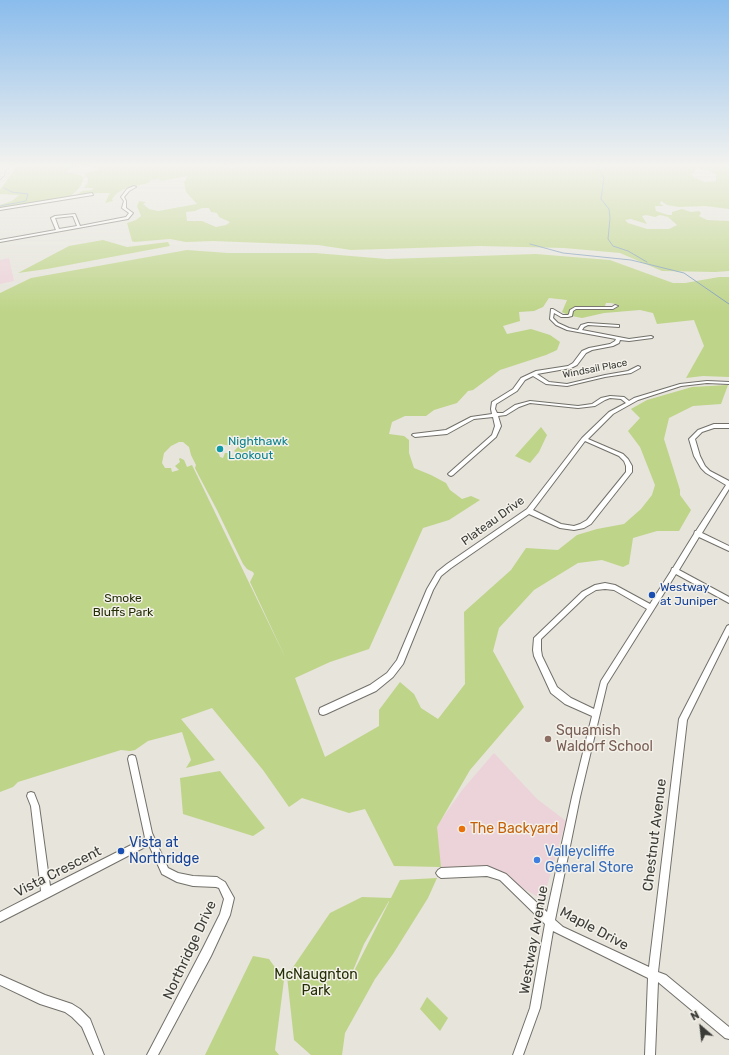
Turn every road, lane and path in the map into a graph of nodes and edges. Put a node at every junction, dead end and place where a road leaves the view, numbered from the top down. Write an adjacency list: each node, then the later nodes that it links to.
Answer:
1 (72, 215): 5 (street)
2 (74, 215): 4 (street)
3 (129, 215): 4 (street)
4 (80, 227): 5 (street)
5 (58, 231): 6 (street)
6 (0, 241)
7 (616, 306): 9 (street)
8 (618, 326): 9 (street)
9 (579, 331): 11 (street)
10 (651, 337): 11 (street)
11 (618, 338): 13 (street)
12 (638, 368): 13 (street, Windsail Place)
13 (533, 374): 16 (street)
14 (729, 383): 15 (street, Plateau Drive)
15 (628, 402): 16 (street); 19 (street, Plateau Drive)
16 (494, 415): 18 (street); 20 (street)
17 (729, 426): 21 (street)
18 (415, 435)
19 (584, 439): 22 (street, Plateau Drive); 22 (street)
20 (451, 474)
21 (729, 484): 23 (street, Westway Avenue)
22 (529, 512): 29 (street, Plateau Drive)
23 (696, 533): 24 (street); 25 (street, Westway Avenue)
24 (729, 549)
25 (674, 570): 26 (street); 27 (street, Westway Avenue)
26 (729, 600)
27 (651, 608): 30 (street, Westway Avenue); 30 (street)
28 (729, 628): 38 (street, Chestnut Avenue)
29 (323, 711)
30 (596, 714): 37 (street, Westway Avenue)
31 (132, 759): 33 (street, Northridge Drive)
32 (31, 796): 35 (street)
33 (150, 840): 35 (street, Vista Crescent); 42 (street, Northridge Drive)
34 (441, 873): 37 (street, Maple Drive)
35 (46, 894): 36 (street, Vista Crescent)
36 (0, 917)
37 (551, 923): 38 (street, Maple Drive); 43 (street, Westway Avenue)
38 (653, 975): 40 (street, Maple Drive); 44 (street, Chestnut Avenue)
39 (0, 980): 41 (street)
40 (729, 1034)
41 (100, 1055)
42 (152, 1055)
43 (518, 1055)
44 (650, 1055)

